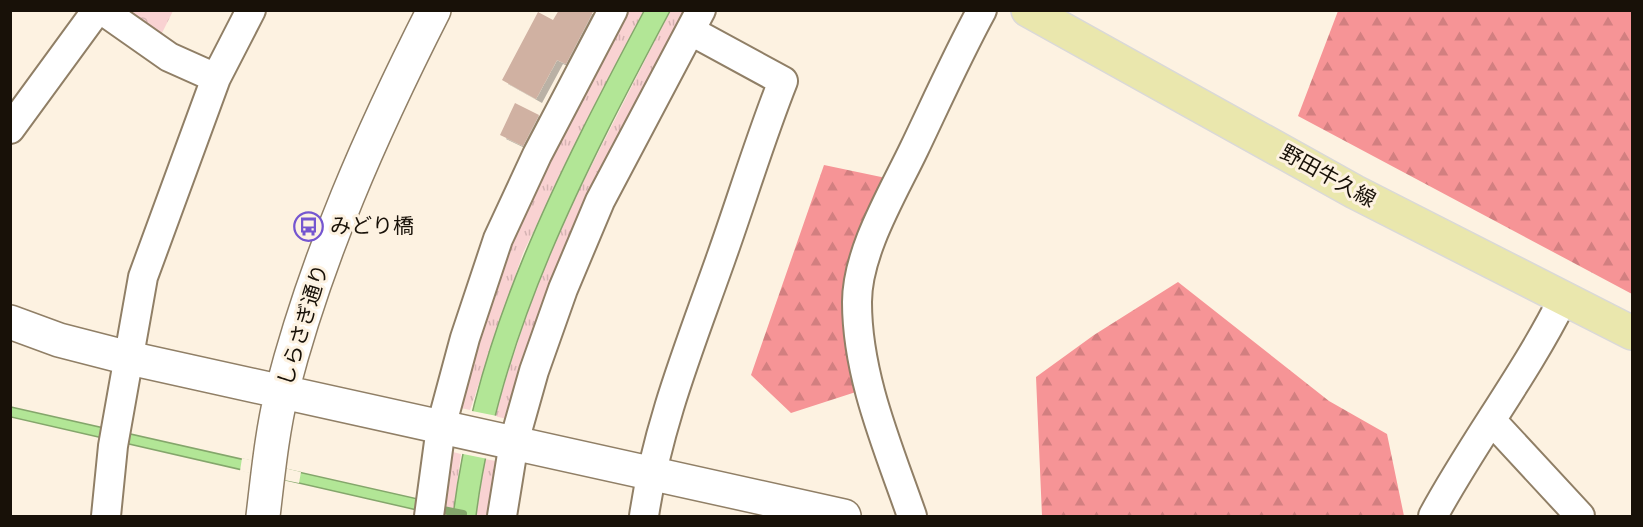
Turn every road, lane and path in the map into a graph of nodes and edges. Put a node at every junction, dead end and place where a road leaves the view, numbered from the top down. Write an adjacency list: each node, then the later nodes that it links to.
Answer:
1 (97, 10): 10 (street)
2 (102, 10): 9 (street)
3 (251, 10): 9 (street)
4 (434, 10): 15 (street, しらさぎ通り)
5 (613, 10): 17 (street)
6 (982, 10): 26 (street)
7 (1028, 10): 11 (main road, 野田牛久線)
8 (696, 21): 18 (street); 19 (street)
9 (216, 78): 14 (street)
10 (10, 129)
11 (1563, 299): 13 (main road, 野田牛久線); 16 (street)
12 (10, 322): 14 (street)
13 (1632, 333)
14 (129, 358): 15 (street); 20 (street)
15 (282, 392): 17 (street); 21 (street, しらさぎ通り)
16 (1492, 421): 27 (street); 28 (street)
17 (446, 428): 18 (street); 22 (street)
18 (510, 442): 19 (street); 23 (street)
19 (650, 473): 24 (street); 25 (street)
20 (106, 516)
21 (263, 516)
22 (429, 516)
23 (502, 516)
24 (644, 516)
25 (844, 516)
26 (912, 516)
27 (1433, 516)
28 (1580, 516)

